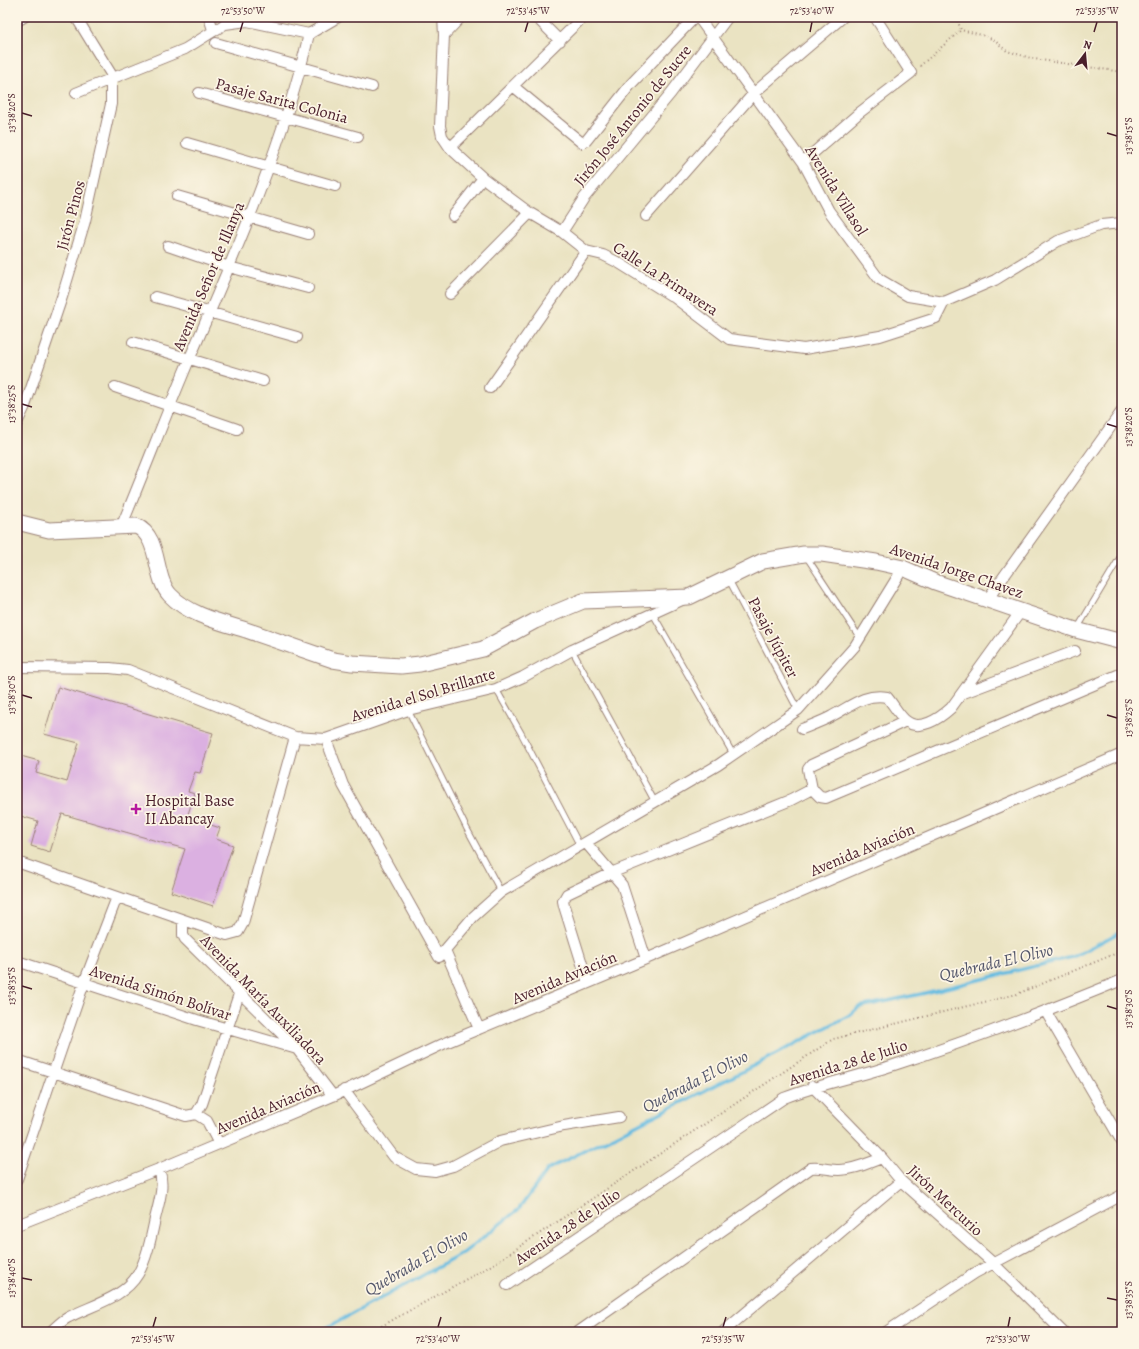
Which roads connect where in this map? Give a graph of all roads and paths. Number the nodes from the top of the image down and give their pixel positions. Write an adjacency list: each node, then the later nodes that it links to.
1 (24, 17): 15 (street)
2 (76, 17): 26 (street)
3 (209, 17): 16 (street)
4 (338, 17): 18 (street)
5 (443, 17): 19 (street, Calle La Primavera)
6 (461, 17): 19 (street)
7 (536, 17): 21 (street)
8 (583, 17): 21 (street)
9 (695, 17): 27 (street)
10 (698, 17): 20 (street, Avenida Villasol)
11 (728, 17): 20 (street, Jirón José Antonio de Sucre)
12 (843, 17): 31 (street)
13 (874, 17): 25 (street)
14 (956, 17): 17 (path)
15 (17, 21)
16 (213, 30): 18 (street); 26 (street)
17 (961, 30): 24 (path); 25 (path)
18 (309, 34): 23 (street, Avenida Señor de Illanya)
19 (444, 35): 35 (street, Calle La Primavera)
20 (713, 38): 31 (street, Avenida Villasol); 46 (street, Jirón José Antonio de Sucre)
21 (560, 41): 27 (street)
22 (216, 43): 23 (street)
23 (301, 67): 28 (street); 32 (street, Avenida Señor de Illanya)
24 (1122, 72)
25 (911, 73): 36 (street)
26 (112, 78): 29 (street); 64 (street, Jirón Pinos)
27 (513, 86): 35 (street)
28 (372, 87)
29 (76, 93)
30 (199, 93): 32 (street, Pasaje Sarita Colonia)
31 (754, 93): 36 (street, Avenida Villasol); 44 (street)
32 (286, 116): 33 (street, Pasaje Sarita Colonia); 37 (street, Avenida Señor de Illanya)
33 (358, 137)
34 (187, 143): 37 (street)
35 (450, 148): 38 (street, Calle La Primavera)
36 (803, 162): 54 (street, Avenida Villasol)
37 (268, 167): 39 (street); 42 (street, Avenida Señor de Illanya)
38 (482, 178): 41 (street, Calle La Primavera); 43 (street)
39 (335, 186)
40 (177, 196): 42 (street)
41 (530, 213): 46 (street, Calle La Primavera); 52 (street)
42 (250, 216): 47 (street); 50 (street, Avenida Señor de Illanya)
43 (453, 216)
44 (646, 216)
45 (1122, 223): 54 (street)
46 (562, 232): 49 (street, Calle La Primavera)
47 (308, 234)
48 (168, 246): 50 (street)
49 (586, 251): 54 (street, Calle La Primavera); 61 (street)
50 (228, 267): 51 (street); 55 (street, Avenida Señor de Illanya)
51 (308, 288)
52 (450, 294)
53 (155, 297): 55 (street)
54 (944, 302)
55 (210, 313): 56 (street); 58 (street, Avenida Señor de Illanya)
56 (297, 337)
57 (133, 342): 58 (street)
58 (189, 360): 59 (street); 62 (street, Avenida Señor de Illanya)
59 (263, 381)
60 (115, 387): 62 (street)
61 (490, 388)
62 (170, 407): 65 (street); 67 (street, Avenida Señor de Illanya)
63 (1122, 411): 73 (street)
64 (17, 423)
65 (237, 428)
66 (17, 522): 67 (street)
67 (122, 525): 72 (street)
68 (804, 554): 70 (street, Avenida Jorge Chavez); 71 (street, Avenida Jorge Chavez); 77 (lane)
69 (1122, 554): 76 (lane)
70 (903, 568): 73 (street, Avenida Jorge Chavez); 77 (street)
71 (728, 577): 72 (street, Avenida Jorge Chavez); 86 (lane, Pasaje Júpiter)
72 (689, 597): 75 (street, Avenida el Sol Brillante)
73 (987, 600): 74 (street, Avenida Jorge Chavez)
74 (1021, 611): 76 (street, Avenida Jorge Chavez); 84 (street)
75 (653, 614): 79 (street, Avenida el Sol Brillante); 91 (lane)
76 (1076, 630): 78 (street, Avenida Jorge Chavez)
77 (860, 638): 86 (street)
78 (1122, 642)
79 (572, 650): 83 (street, Avenida el Sol Brillante); 94 (lane)
80 (1075, 651): 84 (street)
81 (17, 667): 89 (street, Avenida el Sol Brillante)
82 (1122, 673): 93 (street)
83 (496, 689): 85 (street, Avenida el Sol Brillante); 95 (lane)
84 (961, 694): 87 (street)
85 (408, 710): 90 (street, Avenida el Sol Brillante); 98 (lane)
86 (798, 710): 91 (street)
87 (906, 720): 88 (street); 93 (street)
88 (802, 729)
89 (295, 737): 90 (street, Avenida el Sol Brillante); 100 (street, Avenida María Auxiliadora)
90 (326, 739): 101 (street)
91 (733, 754): 94 (street)
92 (1122, 754): 102 (street, Avenida Aviación)
93 (812, 789): 97 (street)
94 (655, 802): 95 (street)
95 (583, 845): 97 (street); 98 (street)
96 (17, 862): 99 (street, Avenida María Auxiliadora)
97 (611, 873): 102 (street); 106 (street)
98 (502, 892): 101 (street)
99 (117, 897): 100 (street, Avenida María Auxiliadora); 105 (street)
100 (183, 921): 107 (street, Avenida María Auxiliadora)
101 (445, 950): 110 (street)
102 (646, 959): 106 (street, Avenida Aviación)
103 (17, 961): 105 (street, Avenida Simón Bolívar)
104 (1122, 980): 108 (street, Avenida 28 de Julio)
105 (84, 983): 109 (street, Avenida Simón Bolívar); 113 (street)
106 (588, 983): 110 (street, Avenida Aviación)
107 (239, 994): 109 (street); 111 (street, Avenida María Auxiliadora)
108 (1046, 1012): 114 (street, Avenida 28 de Julio); 119 (street)
109 (228, 1029): 111 (street, Avenida Simón Bolívar); 117 (street)
110 (479, 1029): 115 (street, Avenida Aviación)
111 (297, 1049): 116 (street, Avenida María Auxiliadora)
112 (17, 1060): 113 (street)
113 (54, 1072): 117 (street); 123 (street)
114 (812, 1086): 121 (street, Jirón Mercurio); 128 (street, Avenida 28 de Julio)
115 (344, 1090): 116 (street, Avenida Aviación); 118 (street)
116 (333, 1096): 120 (street, Avenida Aviación)
117 (196, 1114): 120 (street)
118 (619, 1117)
119 (1122, 1142)
120 (219, 1144): 122 (street, Avenida Aviación)
121 (882, 1158): 124 (street, Jirón Mercurio); 130 (street)
122 (159, 1169): 126 (street, Avenida Aviación); 129 (street)
123 (17, 1179)
124 (901, 1182): 127 (street, Jirón Mercurio); 131 (street)
125 (1122, 1195): 127 (street)
126 (17, 1225)
127 (993, 1263): 132 (street); 133 (street, Jirón Mercurio)
128 (507, 1285)
129 (50, 1332)
130 (578, 1332)
131 (723, 1332)
132 (886, 1332)
133 (1063, 1332)

